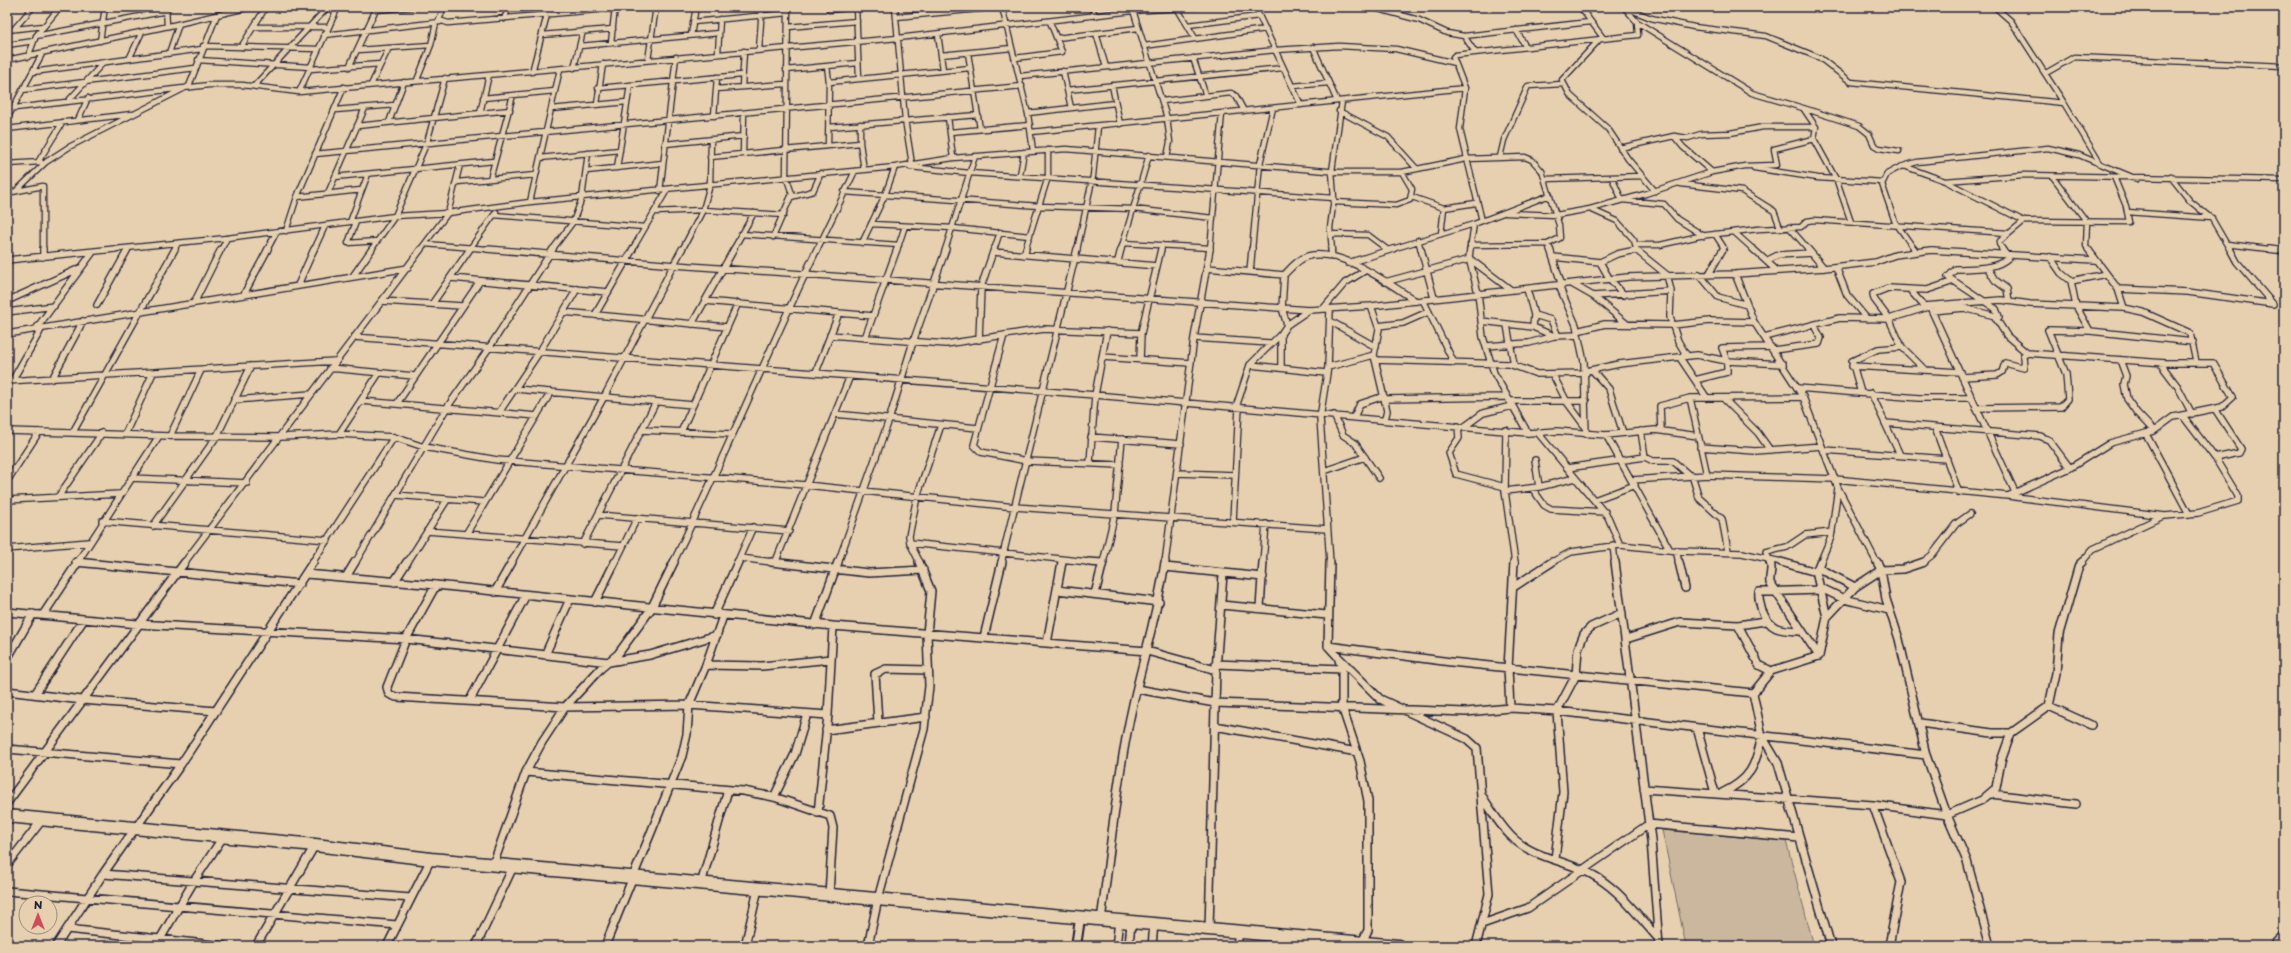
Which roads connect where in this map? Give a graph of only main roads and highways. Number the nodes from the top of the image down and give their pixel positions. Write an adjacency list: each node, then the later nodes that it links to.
1 (7, 816): 2 (highway)
2 (1361, 945): 3 (highway)
3 (1398, 946)

